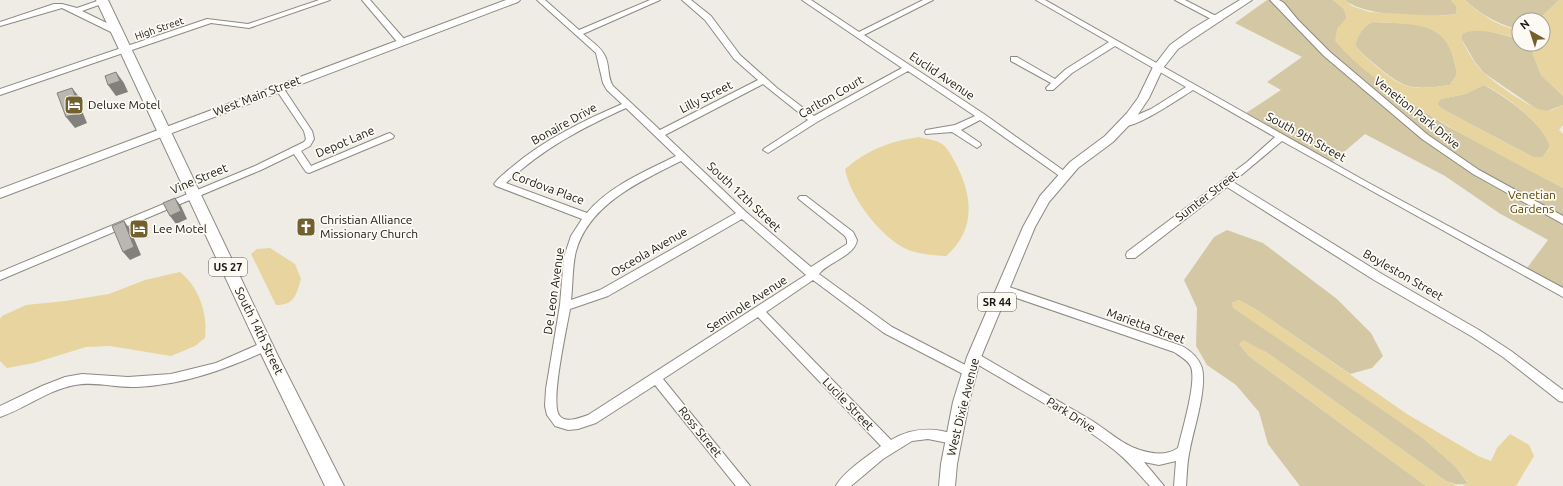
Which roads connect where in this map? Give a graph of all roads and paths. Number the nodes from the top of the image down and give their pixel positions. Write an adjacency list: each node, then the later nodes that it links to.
1 (326, 0): 22 (street, High Street)
2 (366, 0): 20 (street)
3 (515, 0): 20 (main road, West Main Street)
4 (541, 0): 18 (street, South 12th Street)
5 (656, 0): 18 (street)
6 (686, 0): 26 (street)
7 (806, 0): 19 (street, Euclid Avenue)
8 (929, 0): 19 (street)
9 (1041, 0): 21 (street, South 9th Street)
10 (1179, 0): 15 (street)
11 (1247, 0): 15 (main road, West Dixie Avenue / SR 44)
12 (1274, 0): 52 (street, Venetion Park Drive)
13 (102, 1): 14 (street); 17 (highway, US 27)
14 (73, 10): 16 (street); 17 (street)
15 (1216, 18): 24 (main road, West Dixie Avenue / SR 44)
16 (0, 24)
17 (116, 31): 22 (highway, US 27)
18 (578, 33): 30 (street, South 12th Street)
19 (858, 35): 25 (street, Euclid Avenue)
20 (402, 42): 28 (main road, West Main Street)
21 (1115, 42): 23 (street); 24 (street, South 9th Street)
22 (126, 50): 29 (street, High Street); 35 (highway, US 27)
23 (1014, 59)
24 (1158, 66): 27 (street, South 9th Street); 33 (main road, West Dixie Avenue / SR 44)
25 (908, 68): 31 (street, Euclid Avenue); 32 (street, Carlton Court)
26 (764, 81): 32 (street); 37 (street, Lilly Street)
27 (1192, 87): 33 (street); 39 (street, South 9th Street)
28 (279, 88): 35 (main road, West Main Street); 42 (street)
29 (0, 92)
30 (626, 105): 37 (street, South 12th Street); 46 (street, Bonaire Drive)
31 (981, 116): 34 (street); 44 (street, Euclid Avenue)
32 (814, 120): 41 (street, Carlton Court)
33 (1124, 124): 44 (main road, West Dixie Avenue / SR 44)
34 (954, 129): 36 (street); 40 (street)
35 (164, 131): 47 (main road, West Main Street); 48 (highway, South 14th Street / US 27)
36 (929, 132)
37 (659, 134): 43 (street, South 12th Street)
38 (390, 136): 42 (street, Depot Lane)
39 (1281, 137): 45 (street, Sumter Street); 57 (street, South 9th Street)
40 (977, 145)
41 (768, 150)
42 (296, 151): 48 (street, Vine Street)
43 (681, 157): 50 (street, South 12th Street); 51 (street, De Leon Avenue)
44 (1064, 175): 56 (main road, West Dixie Avenue / SR 44)
45 (1226, 182): 53 (street, Sumter Street); 64 (street, Boyleston Street)
46 (499, 184): 51 (street, Cordova Place)
47 (0, 194)
48 (194, 195): 55 (street, Vine Street); 60 (highway, South 14th Street / US 27)
49 (803, 198): 54 (street, Seminole Avenue)
50 (742, 214): 54 (street, South 12th Street); 58 (street, Osceola Avenue)
51 (588, 217): 58 (street, De Leon Avenue)
52 (1563, 220)
53 (1131, 255)
54 (813, 275): 59 (street, Seminole Avenue); 62 (street, South 12th Street)
55 (0, 276)
56 (1003, 289): 61 (main road, West Dixie Avenue / SR 44); 70 (street, Marietta Street)
57 (1563, 293)
58 (565, 306): 66 (street, De Leon Avenue)
59 (759, 312): 63 (street, Seminole Avenue); 69 (street, Lucile Street)
60 (266, 346): 65 (street); 71 (highway, South 14th Street / US 27)
61 (974, 358): 62 (main road, West Dixie Avenue / SR 44); 68 (street, Park Drive)
62 (969, 372): 67 (main road, West Dixie Avenue / SR 44)
63 (656, 378): 66 (street, Seminole Avenue); 72 (street, Ross Street)
64 (1563, 397)
65 (0, 412)
66 (593, 418)
67 (954, 439): 69 (street); 74 (main road, West Dixie Avenue / SR 44)
68 (1118, 446): 70 (street); 75 (street, Park Drive)
69 (891, 448): 73 (street)
70 (1183, 451): 76 (street, Marietta Street)
71 (335, 486)
72 (744, 486)
73 (842, 486)
74 (947, 486)
75 (1158, 486)
76 (1180, 486)

